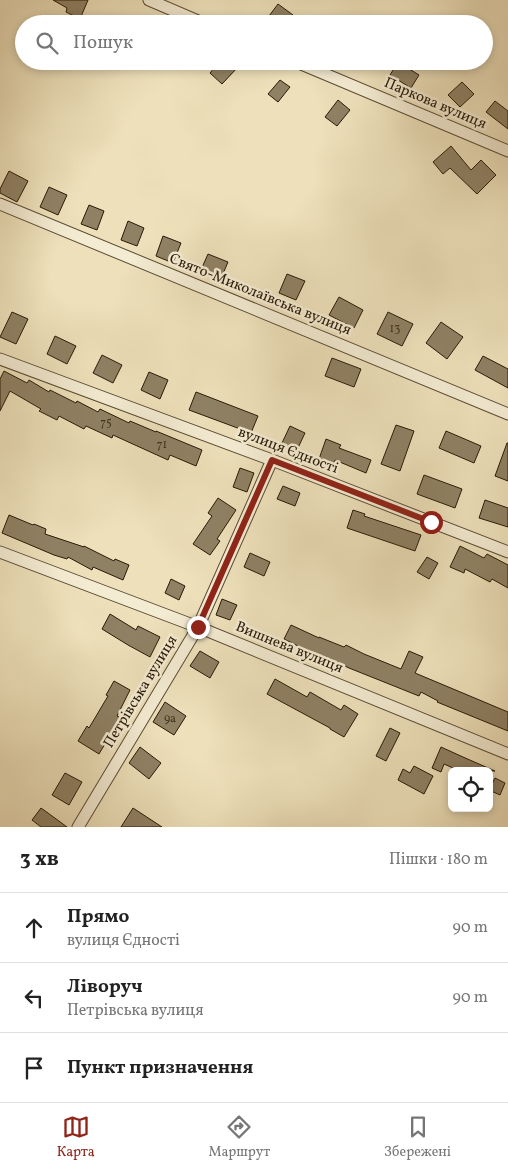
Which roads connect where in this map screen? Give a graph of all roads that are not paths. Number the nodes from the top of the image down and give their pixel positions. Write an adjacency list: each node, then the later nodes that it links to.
1 (149, 0): 2 (street)
2 (184, 15)
3 (315, 70): 4 (street, Паркова вулиця)
4 (508, 151)
5 (0, 204): 7 (street, Свято-Миколаївська вулиця)
6 (0, 359): 8 (street, вулиця Єдності)
7 (508, 414)
8 (272, 460): 10 (street, вулиця Єдності); 11 (street, Петрівська вулиця)
9 (0, 552): 11 (street, Вишнева вулиця)
10 (508, 552)
11 (198, 627): 12 (street, Вишнева вулиця); 13 (street, Петрівська вулиця)
12 (508, 754)
13 (81, 826)

